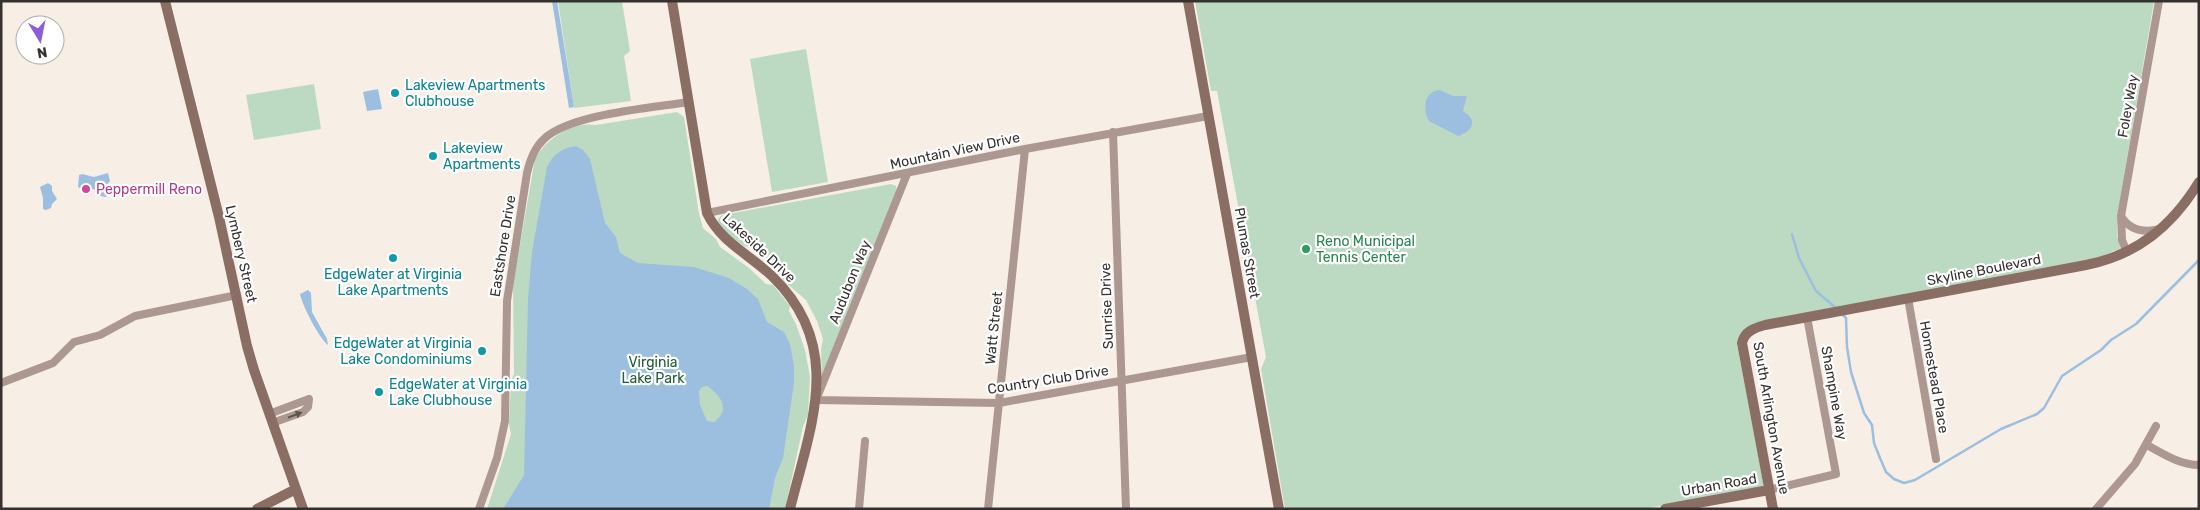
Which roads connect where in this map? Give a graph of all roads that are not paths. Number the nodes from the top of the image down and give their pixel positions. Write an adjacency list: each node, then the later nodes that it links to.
1 (165, 1): 15 (street, Lymbery Street)
2 (672, 1): 5 (street, Lakeside Drive)
3 (1188, 1): 6 (street, Plumas Street)
4 (2159, 1): 12 (street, Foley Way)
5 (688, 102): 11 (street, Lakeside Drive); 35 (street, Eastshore Drive)
6 (1208, 116): 7 (street, Mountain View Drive); 19 (street, Plumas Street)
7 (1114, 132): 8 (street, Mountain View Drive); 20 (street, Sunrise Drive)
8 (1025, 149): 9 (street, Mountain View Drive); 23 (street, Watt Street)
9 (907, 174): 11 (street, Mountain View Drive); 22 (street, Audubon Way)
10 (2199, 182): 13 (street, Skyline Boulevard)
11 (707, 213): 22 (street, Lakeside Drive)
12 (2121, 216): 13 (street); 14 (street, Foley Way)
13 (2163, 228): 14 (street, Skyline Boulevard)
14 (2127, 252): 16 (street, Skyline Boulevard)
15 (237, 295): 21 (street); 30 (street, Lymbery Street)
16 (1908, 298): 17 (street, Skyline Boulevard); 27 (street, Homestead Place)
17 (1807, 317): 18 (street, Skyline Boulevard); 29 (street, Shampine Way)
18 (1746, 334): 31 (street, South Arlington Avenue)
19 (1252, 357): 20 (street, Country Club Drive); 40 (street, Plumas Street)
20 (1122, 380): 23 (street, Country Club Drive); 39 (street, Sunrise Drive)
21 (1, 383)
22 (816, 400): 23 (street, Country Club Drive); 36 (street, Lakeside Drive)
23 (999, 403): 38 (street, Watt Street)
24 (2156, 426): 26 (street)
25 (866, 441): 37 (street)
26 (2147, 445): 28 (street); 32 (street)
27 (1936, 459)
28 (2199, 465)
29 (1836, 474): 31 (street, Urban Road)
30 (296, 489): 33 (street); 34 (street, Lymbery Street)
31 (1770, 490): 41 (street, Urban Road); 42 (street, South Arlington Avenue)
32 (2098, 508)
33 (257, 509)
34 (304, 509)
35 (479, 509)
36 (790, 509)
37 (859, 509)
38 (988, 509)
39 (1126, 509)
40 (1279, 509)
41 (1665, 509)
42 (1773, 509)

